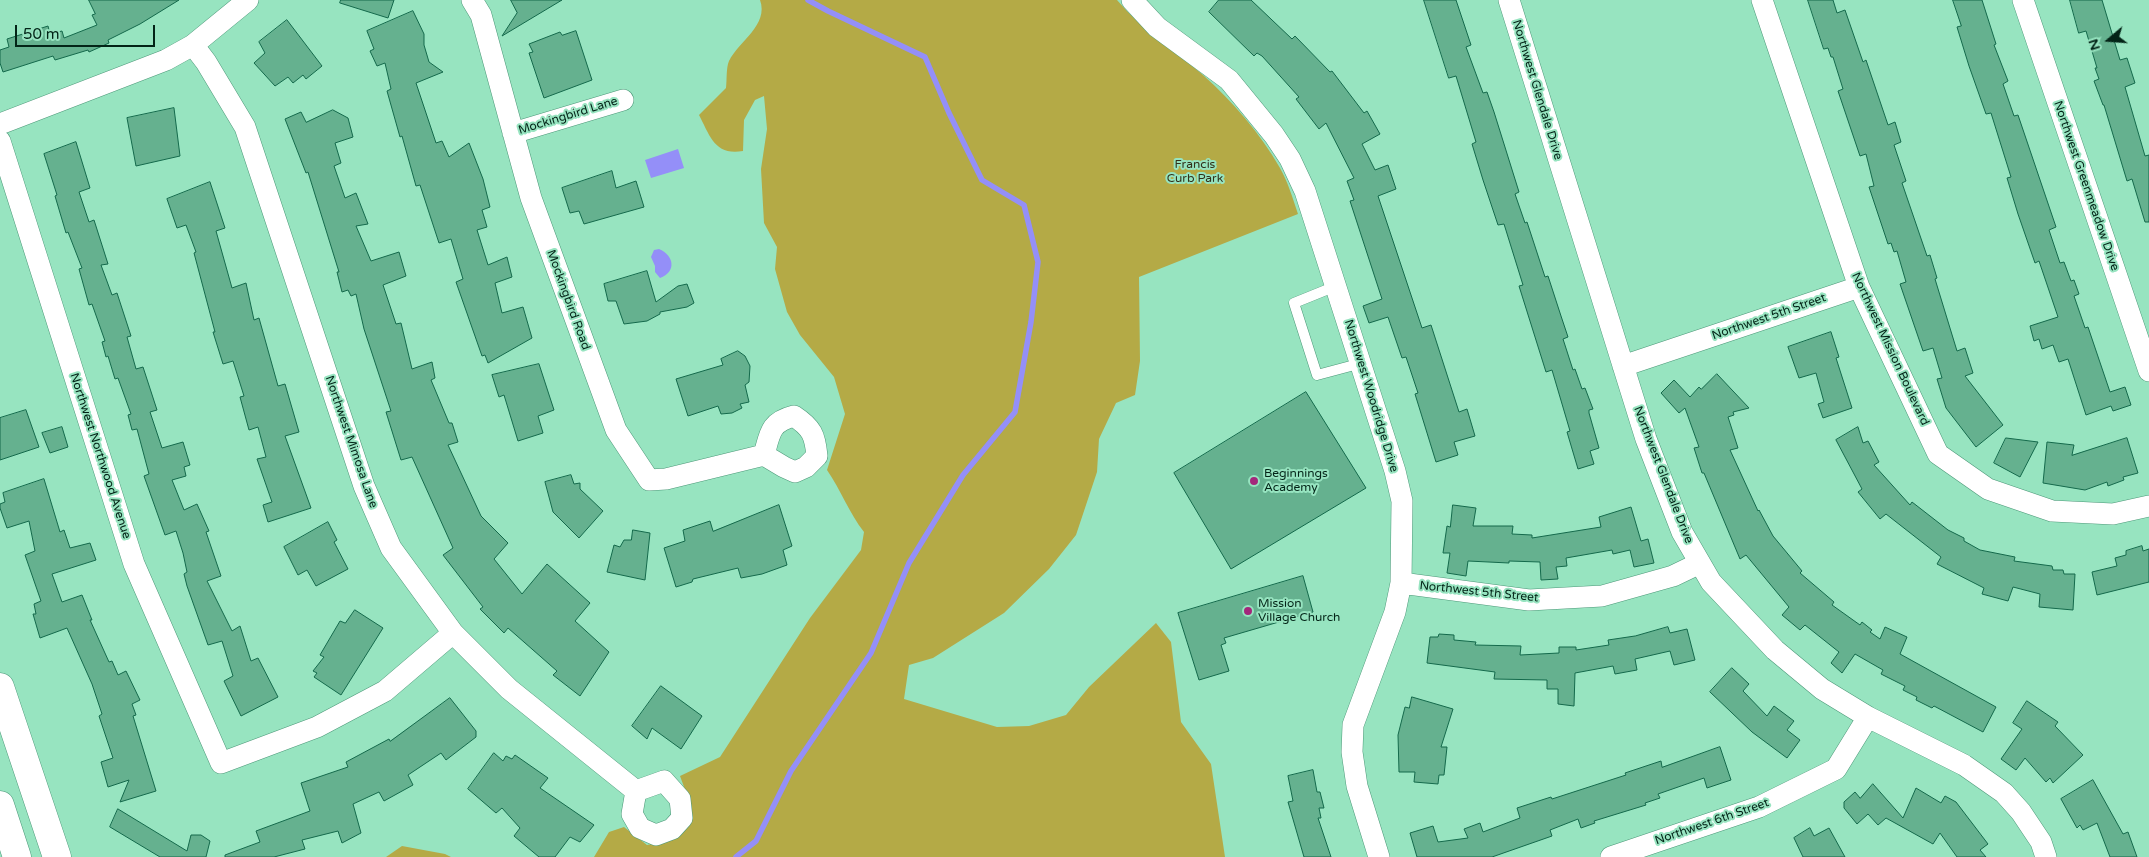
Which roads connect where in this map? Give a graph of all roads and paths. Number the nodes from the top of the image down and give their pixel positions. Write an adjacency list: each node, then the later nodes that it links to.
1 (248, 0): 7 (street)
2 (472, 0): 10 (street, Mockingbird Road)
3 (1132, 0): 12 (street, Northwest Woodridge Drive)
4 (1509, 0): 16 (street, Northwest Glendale Drive)
5 (1762, 0): 13 (street, Northwest Mission Boulevard)
6 (2023, 0): 14 (street, Northwest Greenmeadow Drive)
7 (193, 44): 9 (street); 22 (street, Northwest Mimosa Lane)
8 (623, 100): 10 (street, Mockingbird Lane)
9 (0, 124)
10 (513, 133): 18 (street, Mockingbird Road)
11 (0, 141): 22 (street, Northwest Northwood Avenue)
12 (1336, 286): 15 (street, Northwest Woodridge Drive); 15 (lane)
13 (1859, 287): 16 (street, Northwest 5th Street); 19 (street, Northwest Mission Boulevard)
14 (2142, 332): 17 (street, Northwest Greenmeadow Drive)
15 (1362, 363): 21 (street, Northwest Woodridge Drive)
16 (1622, 366): 20 (street, Northwest Glendale Drive)
17 (2149, 371)
18 (764, 455)
19 (2149, 506)
20 (1700, 563): 21 (street, Northwest 5th Street); 24 (street, Northwest Glendale Drive)
21 (1401, 583): 29 (street, Northwest Woodridge Drive)
22 (453, 633): 25 (street, Northwest Mimosa Lane)
23 (0, 687): 28 (highway)
24 (1868, 717): 30 (street, Northwest 6th Street); 31 (street, Northwest Glendale Drive)
25 (636, 791)
26 (0, 805): 27 (highway)
27 (17, 857)
28 (57, 857)
29 (1379, 857)
30 (1611, 857)
31 (2046, 857)

